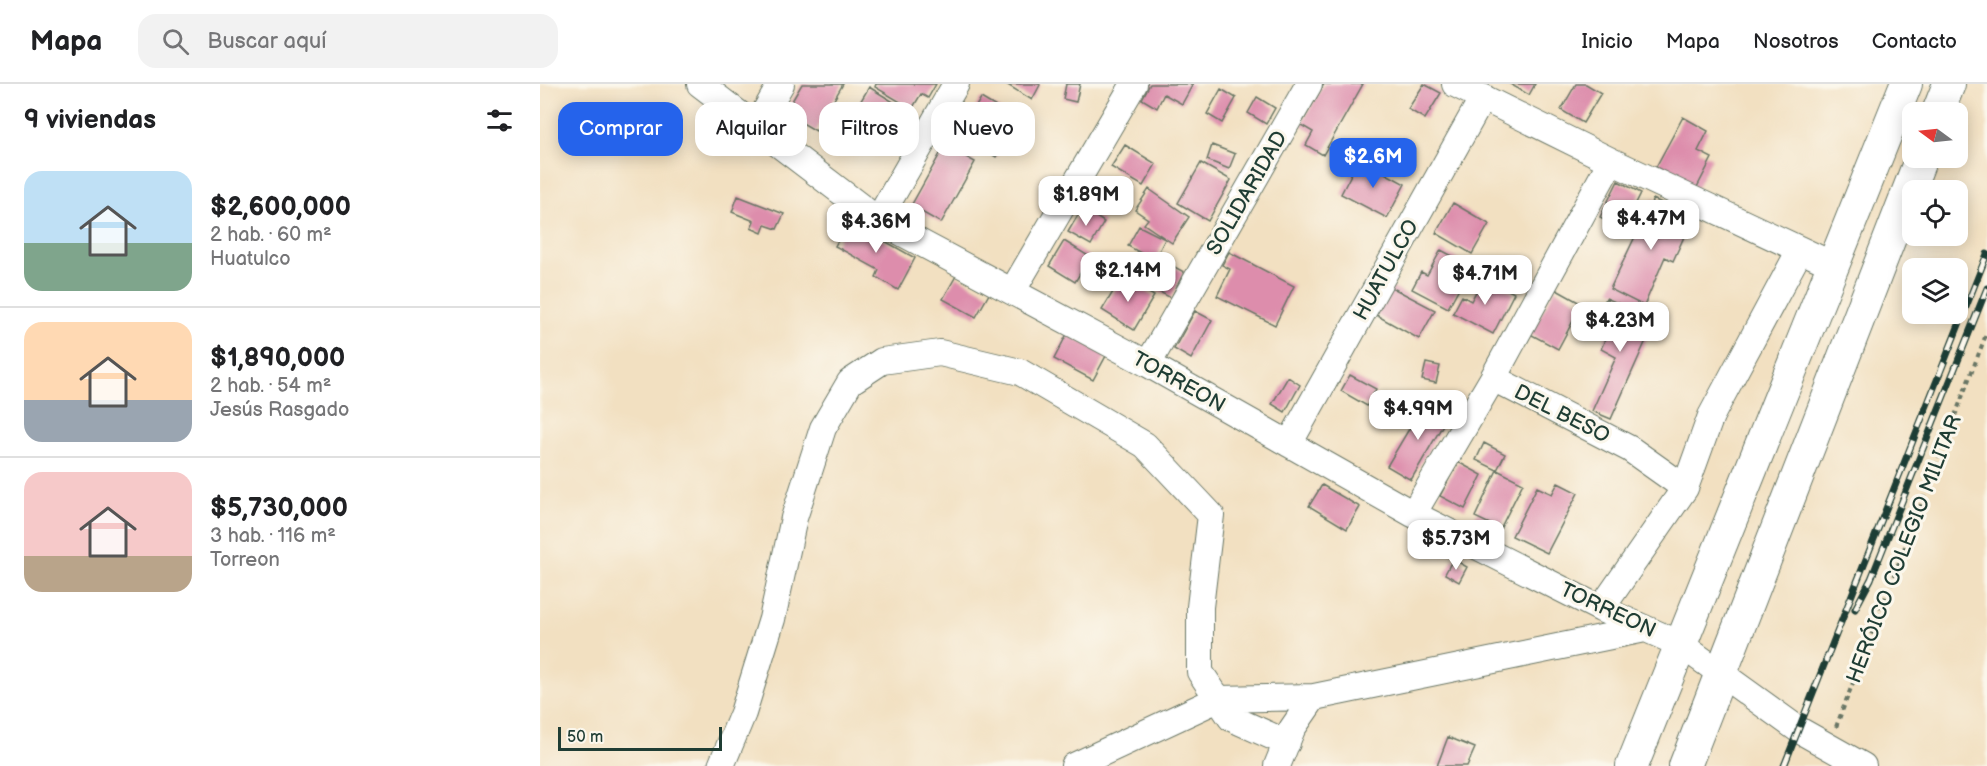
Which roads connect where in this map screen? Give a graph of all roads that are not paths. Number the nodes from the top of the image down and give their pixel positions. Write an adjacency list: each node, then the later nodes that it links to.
1 (700, 84): 10 (street, TORREON)
2 (781, 84): 11 (street)
3 (956, 84): 18 (street)
4 (1134, 84): 21 (street)
5 (1309, 84): 22 (street, SOLIDARIDAD)
6 (1455, 84): 9 (street)
7 (1906, 84): 15 (main road)
8 (1949, 84): 12 (main road)
9 (1483, 97): 14 (street); 24 (street, HUATULCO)
10 (723, 102)
11 (771, 102)
12 (1942, 102)
13 (794, 156): 18 (street, TORREON)
14 (1611, 161): 19 (street); 23 (street)
15 (1871, 172): 16 (main road); 20 (main road)
16 (1902, 186)
17 (1902, 207): 30 (main road)
18 (878, 220): 21 (street, TORREON)
19 (1800, 250): 20 (street); 25 (street)
20 (1833, 265): 29 (main road)
21 (1012, 290): 22 (street, TORREON)
22 (1148, 364): 24 (street, TORREON)
23 (1493, 378): 25 (street, DEL BESO); 26 (street)
24 (1289, 444): 26 (street, TORREON)
25 (1685, 488): 27 (street)
26 (1413, 514): 27 (street, TORREON)
27 (1601, 609): 28 (street, TORREON)
28 (1645, 629): 29 (street, TORREON); 31 (street)
29 (1680, 644): 30 (street, TORREON); 37 (main road)
30 (1722, 675): 34 (street, TORREON); 38 (main road)
31 (1314, 697): 32 (street); 33 (street)
32 (1218, 699): 33 (street); 35 (street); 36 (street)
33 (1282, 755)
34 (1824, 757): 39 (street, TORREON)
35 (721, 766)
36 (1074, 766)
37 (1632, 766)
38 (1685, 766)
39 (1863, 766)

